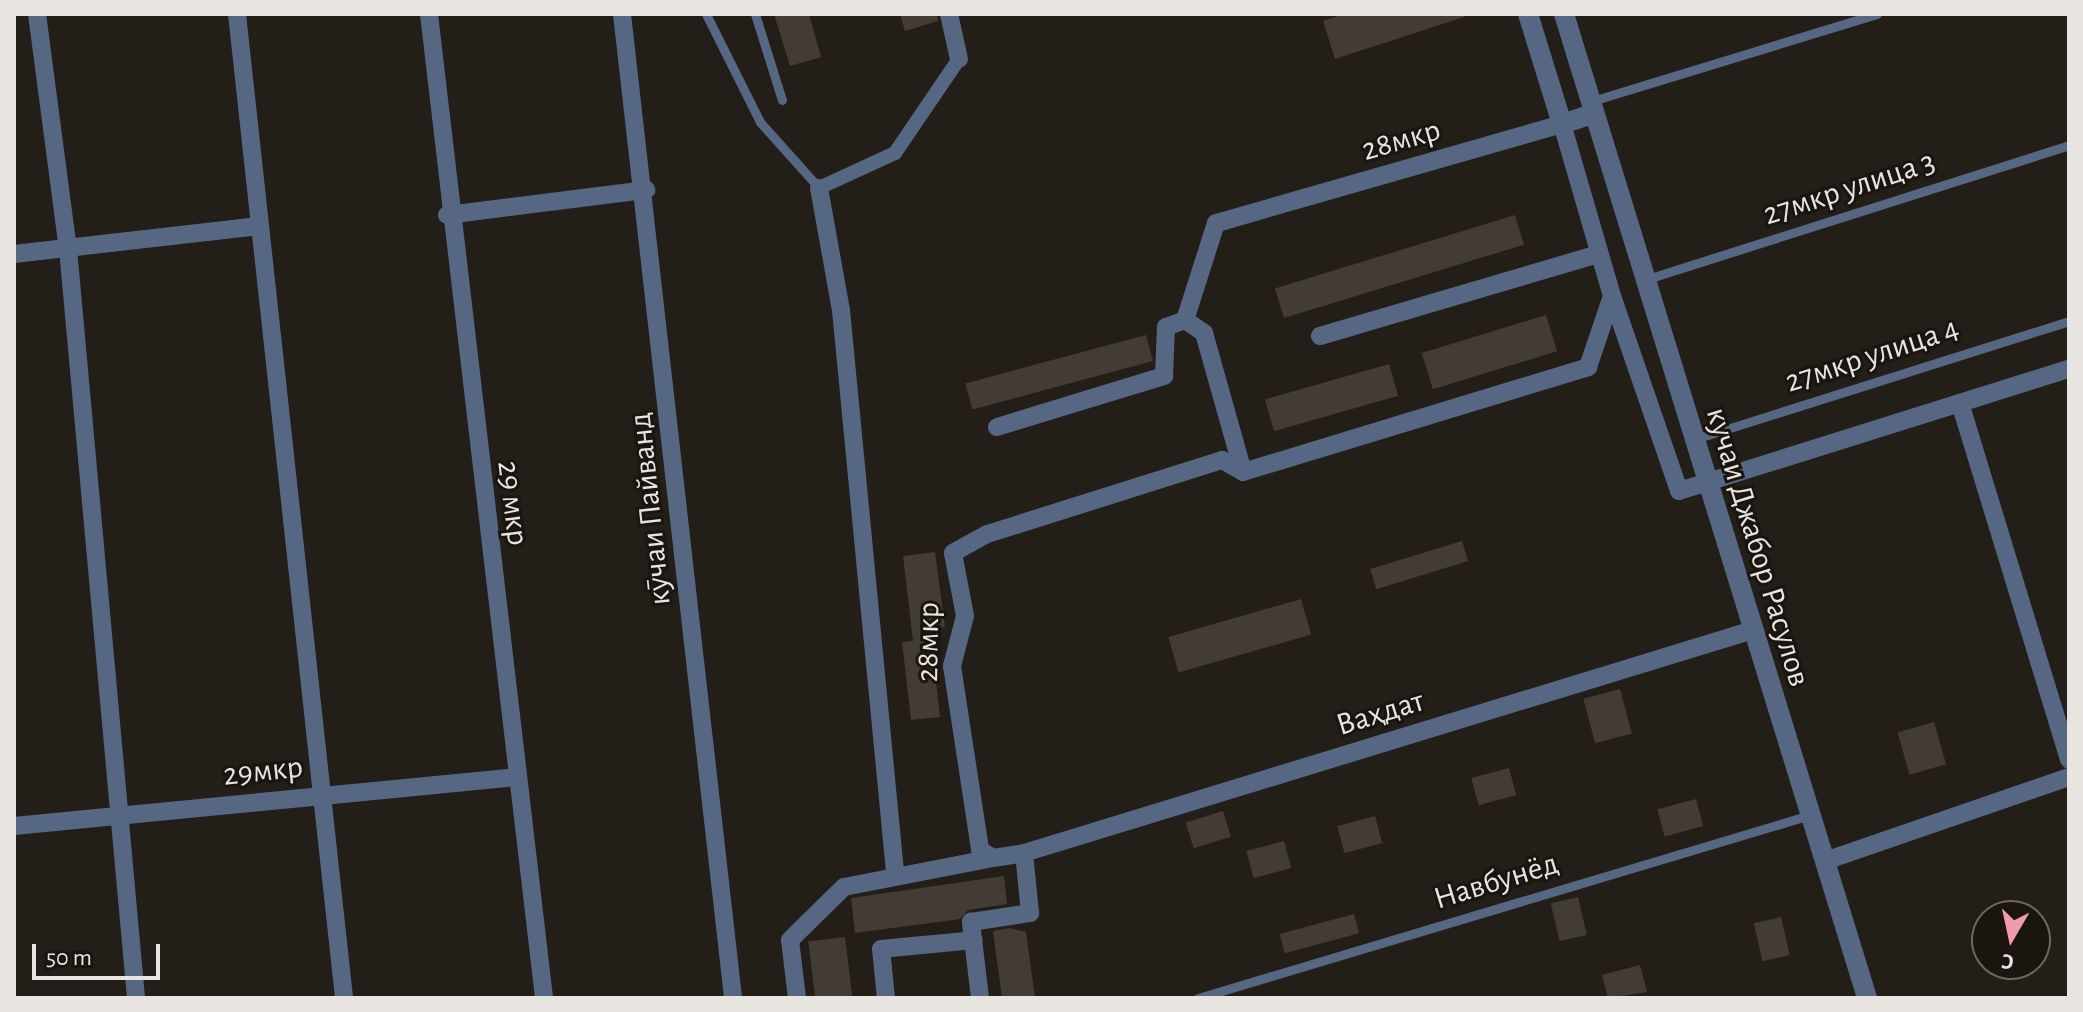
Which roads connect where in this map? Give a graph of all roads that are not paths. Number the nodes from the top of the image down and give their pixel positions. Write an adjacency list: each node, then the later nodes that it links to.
1 (37, 14): 20 (street)
2 (237, 14): 19 (street)
3 (429, 14): 18 (street, 29 мкр)
4 (622, 14): 17 (street, кӯчаи Пайванд)
5 (706, 14): 16 (lane)
6 (755, 14): 12 (lane)
7 (949, 14): 11 (street)
8 (1528, 14): 14 (street)
9 (1564, 14): 13 (street, кучаи Джабор Расулов)
10 (1877, 14): 13 (lane)
11 (959, 59): 16 (street)
12 (782, 100)
13 (1590, 108): 14 (street); 23 (street, кучаи Джабор Расулов)
14 (1562, 124): 22 (street); 25 (street, 28мкр)
15 (2069, 145): 23 (lane, 27мкр улица 3)
16 (819, 188): 45 (street)
17 (646, 190): 18 (street); 50 (street, кӯчаи Пайванд)
18 (447, 215): 36 (street, 29 мкр)
19 (258, 226): 20 (street); 38 (street)
20 (68, 249): 21 (street); 39 (street)
21 (14, 254)
22 (1598, 254): 24 (street); 27 (street)
23 (1644, 280): 31 (street, кучаи Джабор Расулов)
24 (1612, 296): 32 (street, 28мкр); 33 (street)
25 (1185, 320): 30 (street, 28мкр); 32 (street)
26 (2069, 321): 31 (lane, 27мкр улица 4)
27 (1320, 336)
28 (2069, 369): 29 (street)
29 (1960, 403): 33 (street); 35 (street)
30 (997, 427)
31 (1692, 440): 33 (street, кучаи Джабор Расулов)
32 (1243, 472): 43 (street, 28мкр)
33 (1707, 486): 34 (street, кучаи Джабор Расулов)
34 (1753, 630): 40 (street, кучаи Джабор Расулов); 42 (street, Ваҳдат)
35 (2069, 760)
36 (517, 777): 38 (street, 29мкр); 49 (street, 29 мкр)
37 (2069, 777): 44 (street)
38 (323, 795): 39 (street, 29мкр); 48 (street)
39 (118, 815): 41 (street, 29мкр); 47 (street)
40 (1810, 815): 44 (street, кучаи Джабор Расулов); 54 (lane, Навбунёд)
41 (14, 826)
42 (1024, 853): 43 (street); 46 (street)
43 (993, 858): 45 (street)
44 (1825, 861): 55 (street, кучаи Джабор Расулов)
45 (895, 872): 51 (street)
46 (974, 940): 52 (street); 53 (street)
47 (136, 998)
48 (344, 998)
49 (544, 998)
50 (733, 998)
51 (797, 998)
52 (886, 998)
53 (980, 998)
54 (1198, 998)
55 (1867, 998)

